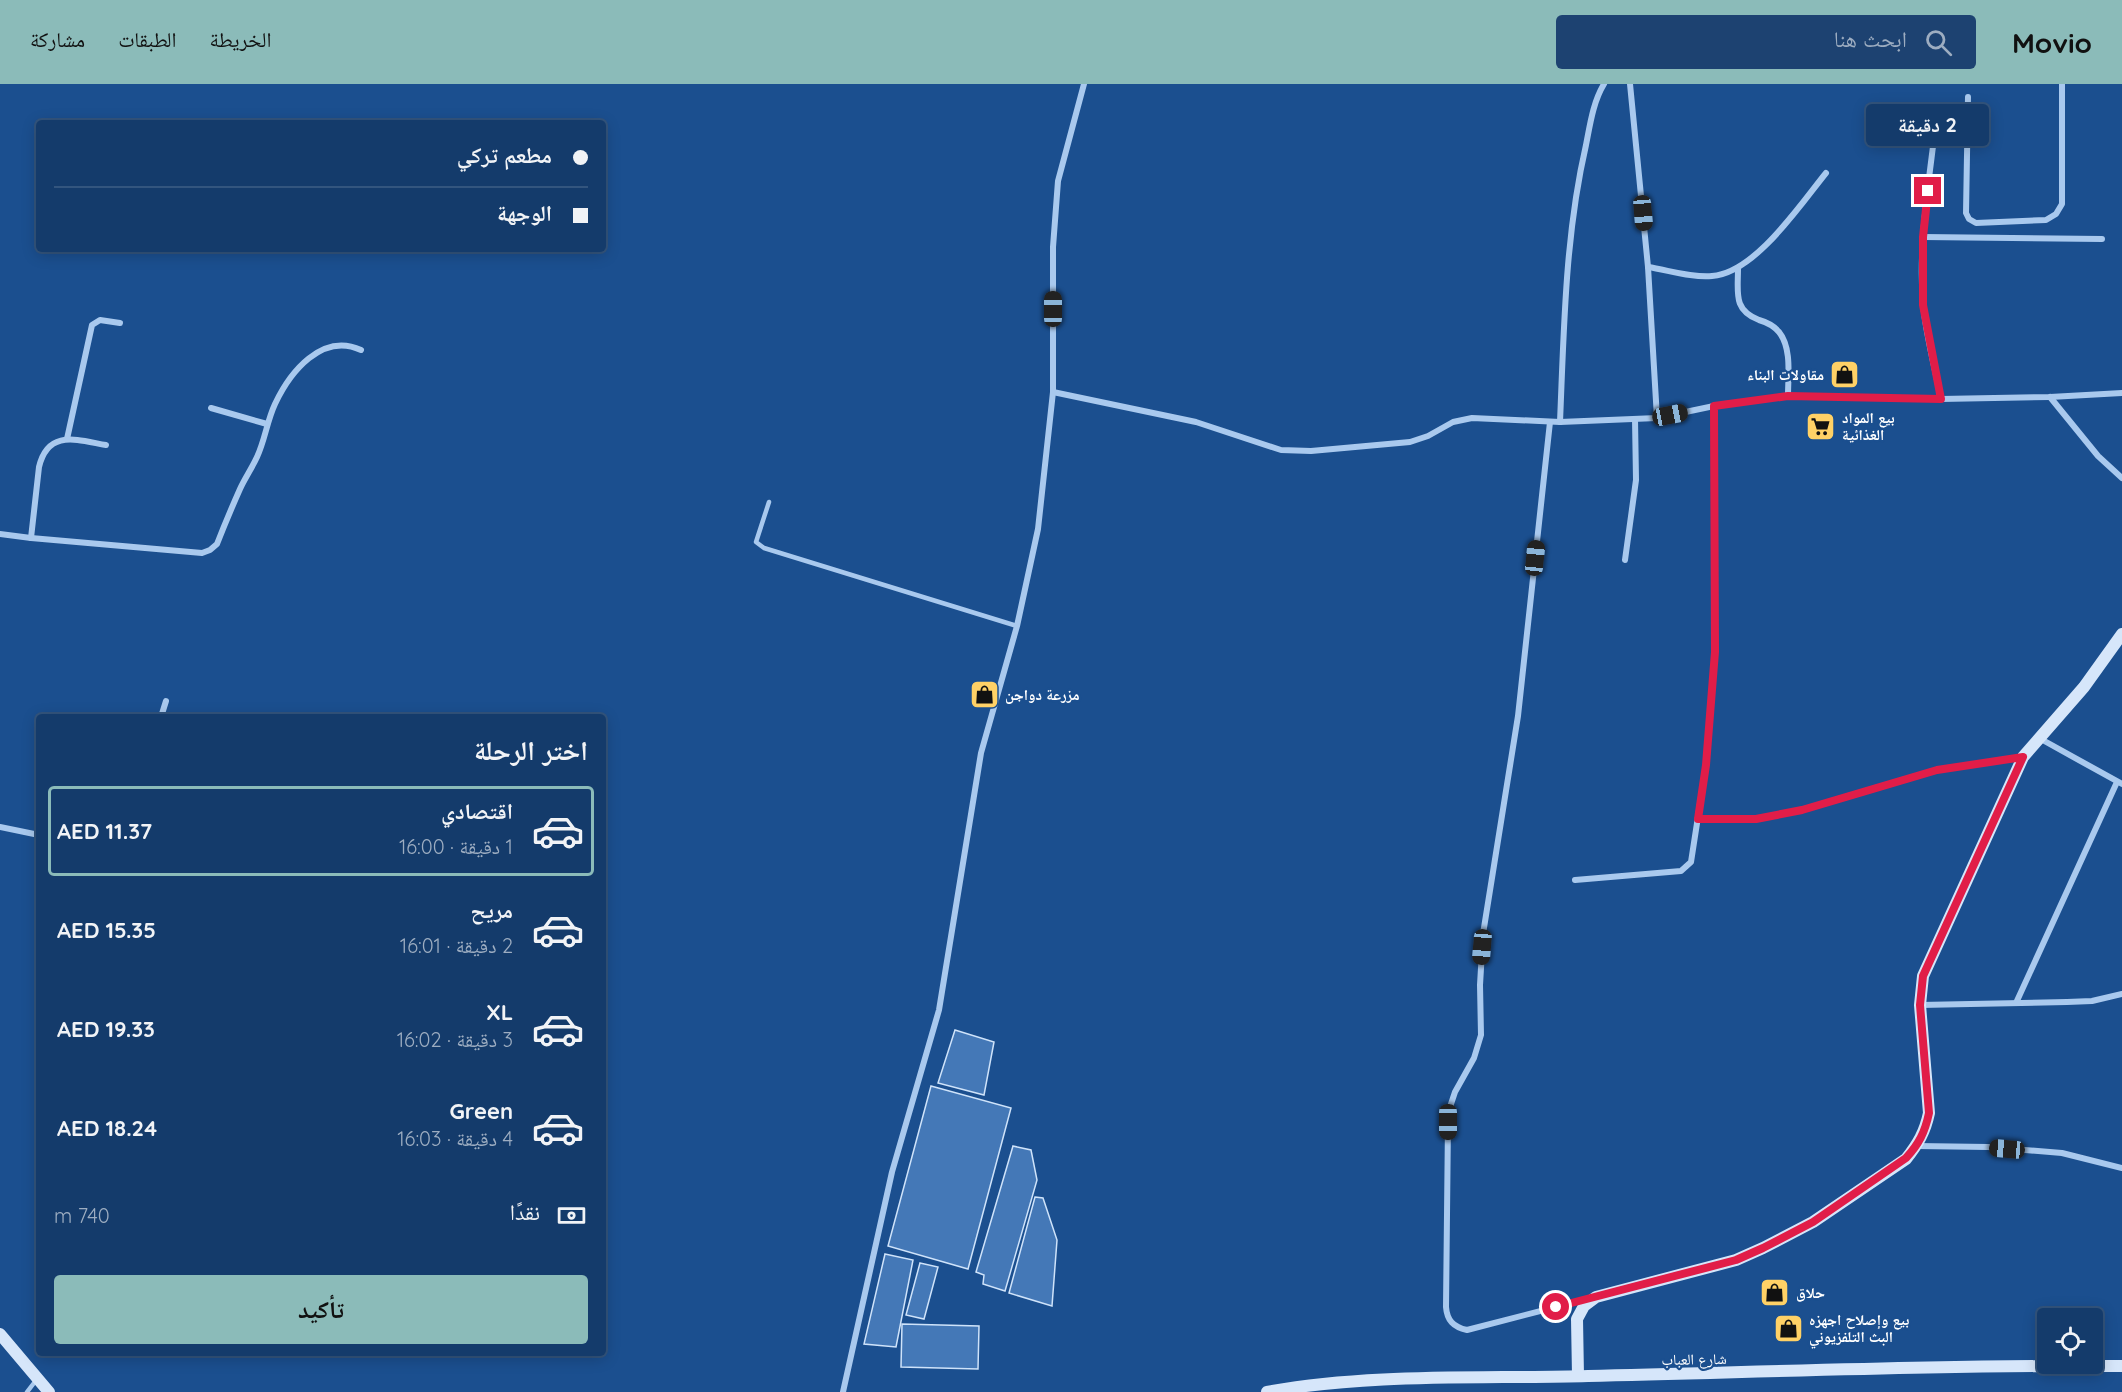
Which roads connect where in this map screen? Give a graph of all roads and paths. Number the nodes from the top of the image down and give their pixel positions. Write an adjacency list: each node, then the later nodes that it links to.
1 (1084, 84): 14 (street)
2 (1604, 84): 24 (street)
3 (1630, 84): 10 (street)
4 (2062, 84): 5 (street)
5 (1968, 97)
6 (1936, 122): 8 (street)
7 (1826, 174): 11 (street)
8 (1923, 237): 9 (street); 18 (street)
9 (2102, 239)
10 (1648, 267): 11 (street); 21 (street)
11 (1738, 269): 16 (street)
12 (120, 323): 26 (street)
13 (361, 350): 25 (street)
14 (1053, 392): 23 (street); 33 (street)
15 (2122, 393): 17 (street)
16 (1788, 396): 18 (street); 19 (street)
17 (2050, 397): 18 (street); 28 (street)
18 (1941, 399)
19 (1714, 406): 21 (street); 40 (street)
20 (211, 408): 25 (street)
21 (1657, 418): 22 (street)
22 (1635, 419): 24 (street); 32 (street)
23 (1550, 422): 24 (street); 49 (street)
24 (1560, 422)
25 (267, 424): 31 (street)
26 (67, 439): 27 (street); 31 (street)
27 (106, 445)
28 (2122, 478)
29 (769, 502): 33 (lane)
30 (0, 534): 31 (street)
31 (31, 538)
32 (1625, 561)
33 (1017, 626): 56 (street)
34 (2122, 634): 37 (street)
35 (166, 700): 36 (street)
36 (162, 714)
37 (2039, 738): 38 (street); 39 (street)
38 (2023, 757): 40 (street); 46 (street)
39 (2120, 783): 45 (street)
40 (1698, 819): 43 (street)
41 (0, 827): 42 (street)
42 (36, 834)
43 (1575, 880)
44 (2122, 994): 45 (street)
45 (2016, 1003): 46 (street)
46 (1920, 1005): 47 (street)
47 (1917, 1146): 48 (street); 49 (street)
48 (2122, 1168)
49 (1596, 1297): 52 (street)
50 (0, 1334): 53 (street)
51 (2122, 1366): 52 (street, شارع العباب)
52 (1578, 1376): 57 (street, شارع العباب)
53 (37, 1379): 54 (lane); 55 (street)
54 (27, 1392)
55 (49, 1392)
56 (843, 1392)
57 (1267, 1392)

